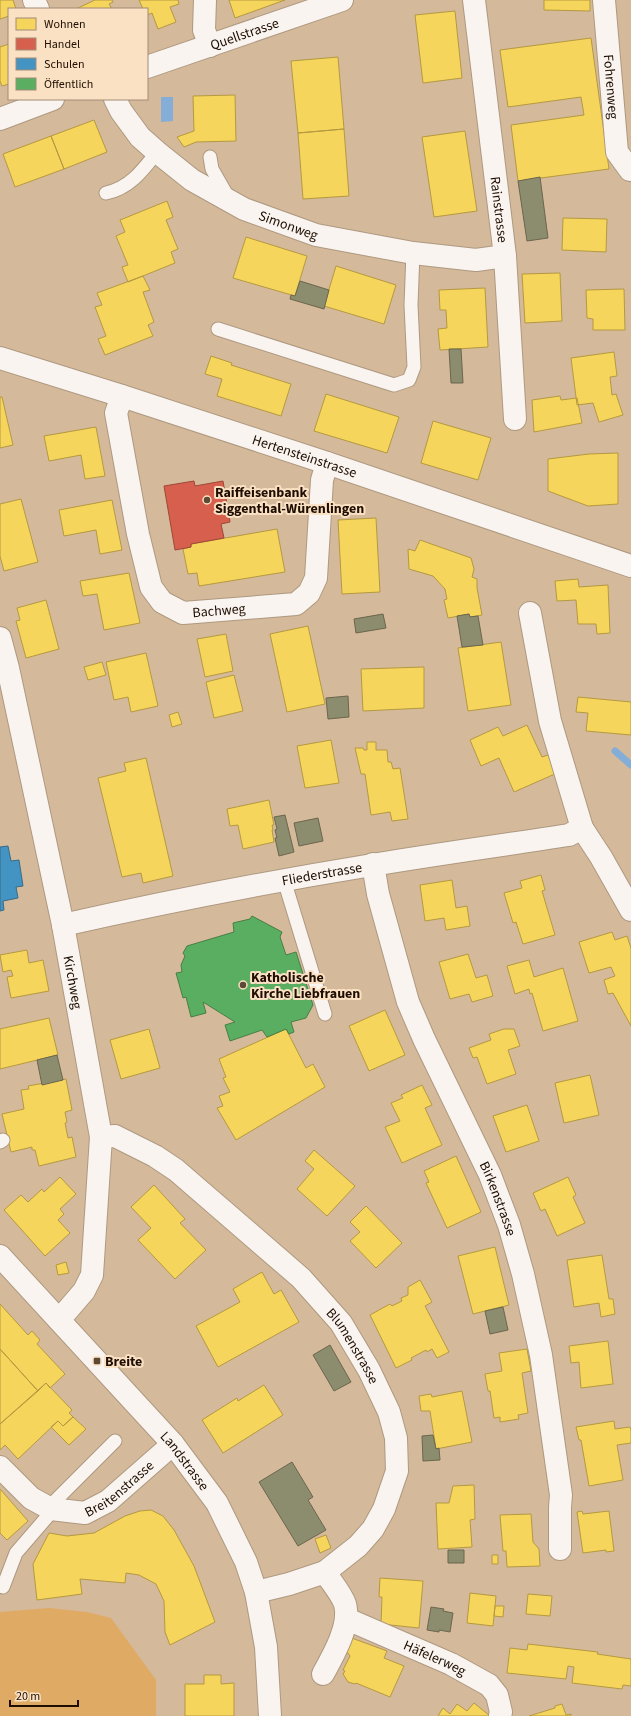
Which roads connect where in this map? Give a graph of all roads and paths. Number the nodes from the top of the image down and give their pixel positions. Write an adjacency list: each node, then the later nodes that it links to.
1 (205, 0): 5 (street)
2 (342, 0): 5 (street, Quellstrasse)
3 (474, 0): 16 (street, Rainstrasse)
4 (604, 0): 12 (street, Fohrenweg)
5 (210, 46): 6 (street, Quellstrasse)
6 (148, 67)
7 (49, 100): 9 (street)
8 (116, 100): 10 (street, Simonweg)
9 (0, 119)
10 (157, 152): 13 (lane); 14 (street, Simonweg)
11 (210, 157): 14 (lane)
12 (631, 170)
13 (106, 193)
14 (233, 203): 15 (street, Simonweg)
15 (413, 253): 16 (street, Simonweg); 17 (lane)
16 (505, 256): 20 (street, Rainstrasse)
17 (218, 329)
18 (0, 358): 19 (street, Hertensteinstrasse)
19 (122, 396): 21 (street, Hertensteinstrasse); 21 (street, Bachweg)
20 (514, 419)
21 (327, 463): 22 (street, Hertensteinstrasse)
22 (630, 563)
23 (530, 613): 25 (street)
24 (0, 638): 29 (street, Kirchweg)
25 (582, 828): 26 (street, Fliederstrasse); 28 (street)
26 (372, 864): 27 (street, Fliederstrasse); 38 (street, Birkenstrasse)
27 (284, 880): 29 (street, Fliederstrasse); 30 (lane)
28 (631, 910)
29 (63, 925): 31 (street, Kirchweg)
30 (325, 1014)
31 (101, 1137): 33 (street, Kirchweg); 39 (street, Blumenstrasse)
32 (0, 1256): 33 (street, Landstrasse)
33 (59, 1320): 35 (street, Landstrasse)
34 (115, 1441): 37 (lane)
35 (173, 1444): 37 (street, Breitenstrasse); 41 (street, Landstrasse)
36 (0, 1468): 37 (street, Breitenstrasse)
37 (51, 1509): 40 (lane)
38 (560, 1549)
39 (325, 1572): 41 (street, Blumenstrasse); 42 (street)
40 (3, 1587)
41 (256, 1592): 44 (street, Landstrasse)
42 (347, 1619): 43 (street); 45 (street, Häfelerweg)
43 (323, 1674)
44 (270, 1716)
45 (500, 1716)

